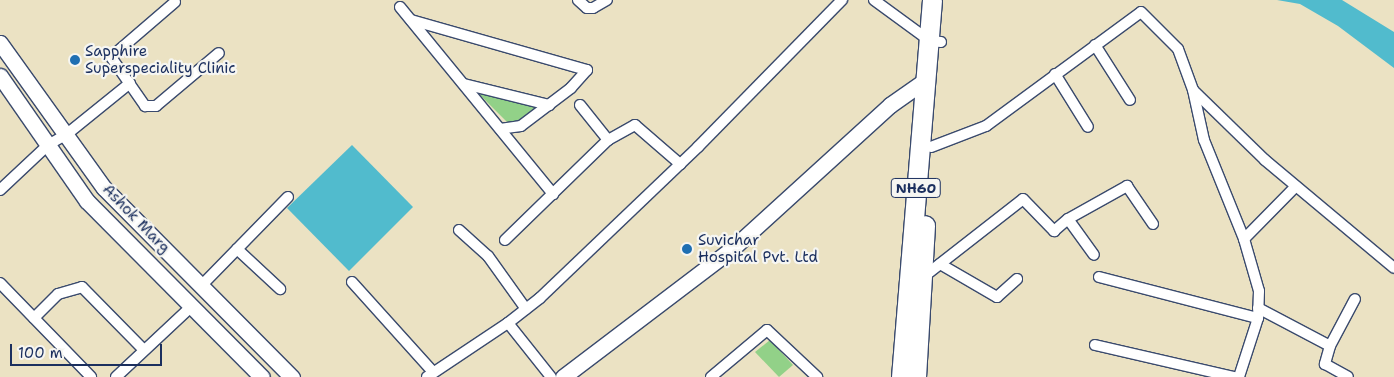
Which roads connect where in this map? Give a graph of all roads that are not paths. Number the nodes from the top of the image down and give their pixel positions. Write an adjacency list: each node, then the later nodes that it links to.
1 (578, 0): 2 (street)
2 (608, 0)
3 (842, 0): 29 (street)
4 (874, 0): 10 (street)
5 (932, 0): 10 (highway, NH60)
6 (944, 0): 10 (highway, NH60)
7 (175, 2): 17 (street)
8 (400, 7): 9 (street)
9 (411, 20): 18 (street); 21 (street)
10 (935, 41): 16 (highway, NH60); 28 (highway, NH60)
11 (0, 43): 25 (street, Ashok Marg)
12 (1095, 45): 14 (street); 19 (street); 20 (street)
13 (219, 53): 17 (street)
14 (1055, 74): 23 (street); 28 (street)
15 (0, 76): 27 (street, Ashok Marg)
16 (927, 79): 61 (highway, NH60); 67 (street)
17 (130, 83): 25 (street)
18 (464, 84): 21 (street); 24 (street)
19 (1193, 90): 30 (street); 37 (street)
20 (1130, 100)
21 (549, 105): 24 (street)
22 (580, 105): 26 (street)
23 (1088, 128)
24 (500, 130): 32 (street)
25 (67, 134): 27 (street); 48 (street, Ashok Marg)
26 (608, 140): 29 (street); 32 (street)
27 (48, 145): 31 (street); 51 (street, Ashok Marg)
28 (931, 147): 44 (highway, NH60)
29 (680, 164): 52 (street)
30 (1296, 186): 37 (street); 42 (street)
31 (0, 190)
32 (553, 194): 38 (street)
33 (288, 197): 39 (street)
34 (1068, 219): 35 (street); 40 (street); 41 (street)
35 (1153, 224)
36 (459, 230): 52 (street)
37 (1244, 239): 53 (street)
38 (505, 240)
39 (237, 249): 48 (street); 49 (street)
40 (1094, 255)
41 (940, 264): 44 (street); 45 (street)
42 (1394, 268)
43 (1099, 277): 53 (street)
44 (921, 278): 61 (highway, NH60)
45 (1017, 279)
46 (352, 282): 59 (street)
47 (0, 284): 54 (street)
48 (202, 285): 65 (street, Ashok Marg)
49 (280, 289)
50 (1355, 299): 57 (street)
51 (193, 305): 58 (street); 64 (street, Ashok Marg)
52 (526, 309): 55 (street)
53 (1258, 313): 57 (street); 70 (street)
54 (34, 318): 58 (street); 62 (street)
55 (508, 323): 59 (street); 66 (street)
56 (1095, 346): 69 (street)
57 (1330, 346): 71 (street)
58 (144, 350): 63 (street)
59 (430, 375)
60 (812, 376): 68 (street)
61 (903, 376)
62 (91, 377)
63 (116, 377)
64 (262, 377)
65 (292, 377)
66 (551, 377)
67 (563, 377)
68 (710, 377)
69 (1234, 377)
70 (1239, 377)
71 (1348, 377)

